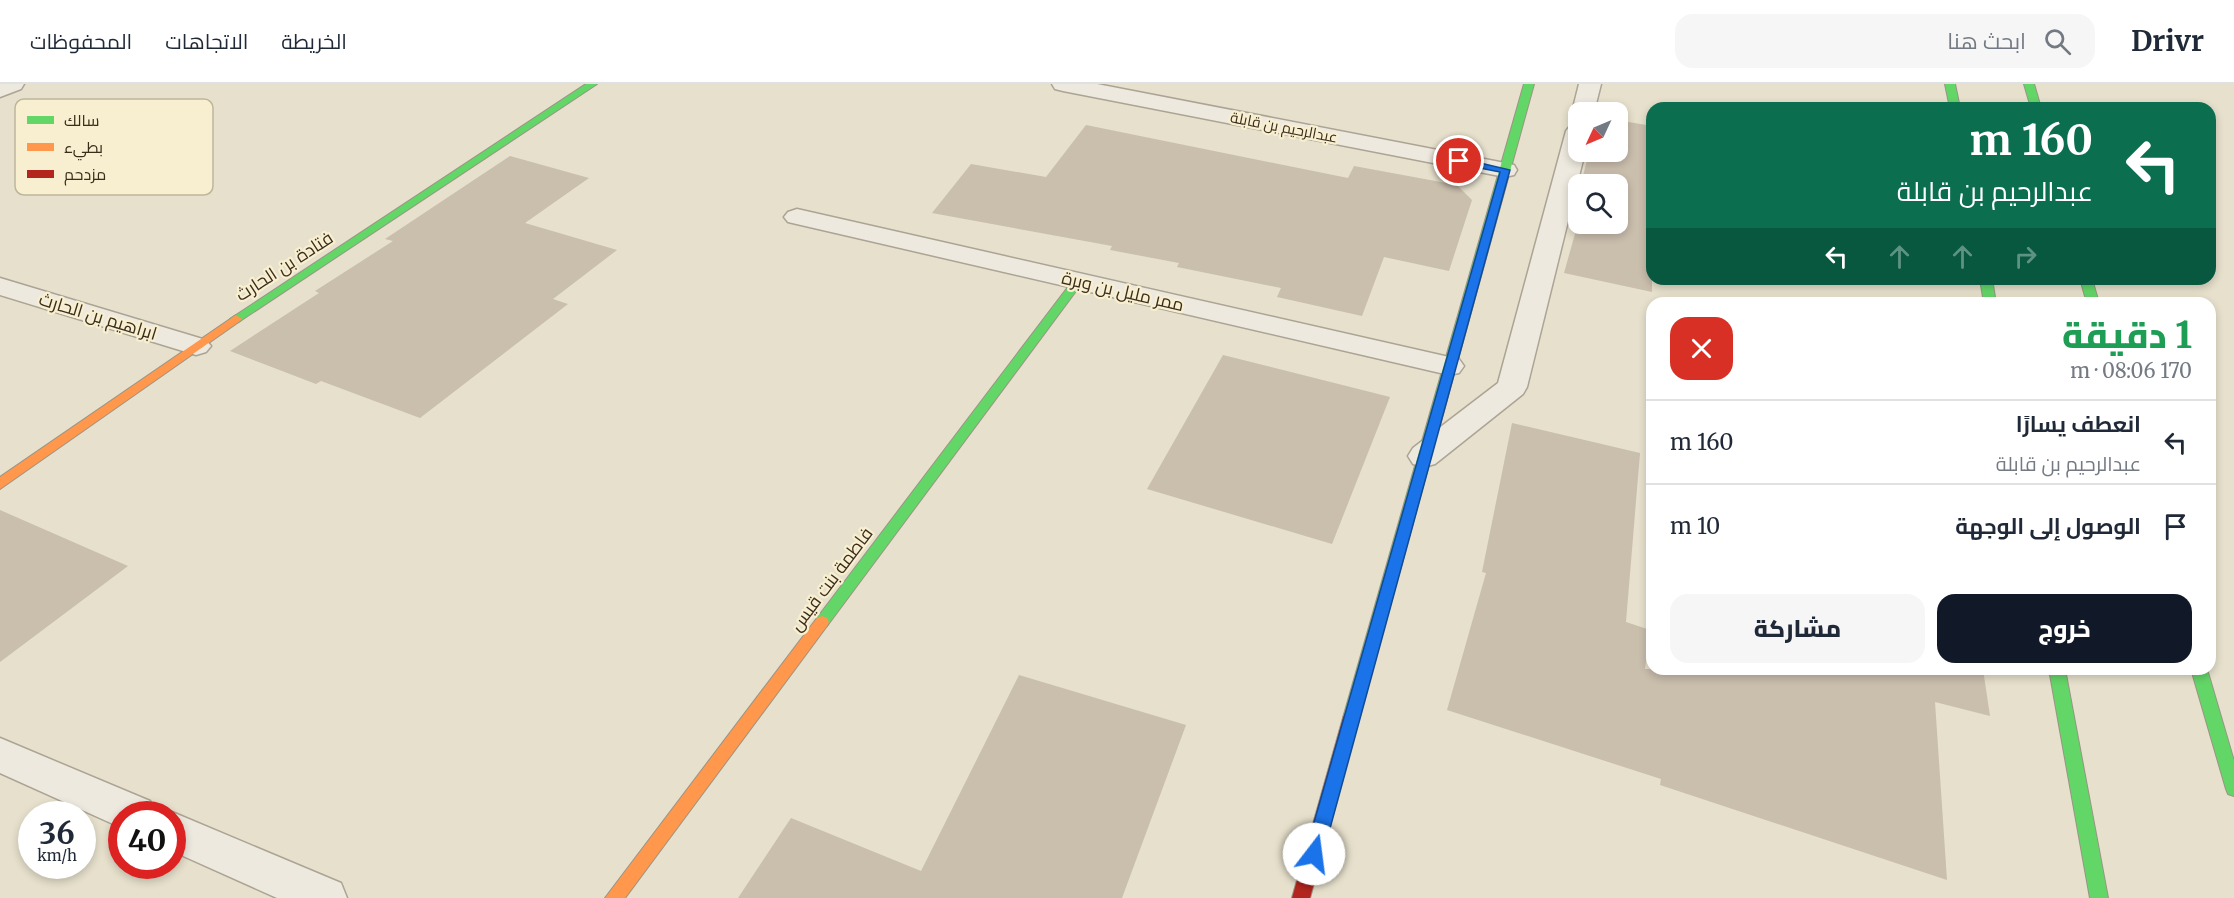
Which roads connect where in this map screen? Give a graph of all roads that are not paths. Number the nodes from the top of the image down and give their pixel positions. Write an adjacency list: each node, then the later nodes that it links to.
1 (13, 84): 8 (street)
2 (592, 84): 17 (street, فتادة بن الحارث)
3 (1063, 84): 13 (street, عبدالرحيم بن قابلة)
4 (1529, 84): 13 (street)
5 (1590, 84): 9 (street)
6 (1950, 84): 10 (street)
7 (2029, 84): 11 (street)
8 (0, 90)
9 (1586, 102)
10 (1954, 102)
11 (2034, 102)
12 (1570, 162): 19 (street)
13 (1505, 170): 18 (street)
14 (797, 217): 15 (street, ممر مليل بن وبرة)
15 (1078, 281): 18 (street, ممر مليل بن وبرة); 28 (street, فاطمة بنت قيس)
16 (0, 286): 17 (street, ابراهيم بن الحارث)
17 (196, 346): 20 (street, فتادة بن الحارث)
18 (1449, 366): 19 (street)
19 (1424, 456): 29 (street)
20 (0, 484)
21 (2058, 675): 30 (street)
22 (2201, 675): 24 (street)
23 (0, 755): 25 (street)
24 (2234, 789)
25 (108, 802)
26 (186, 837): 27 (street)
27 (324, 898)
28 (614, 898)
29 (1301, 898)
30 (2099, 898)

